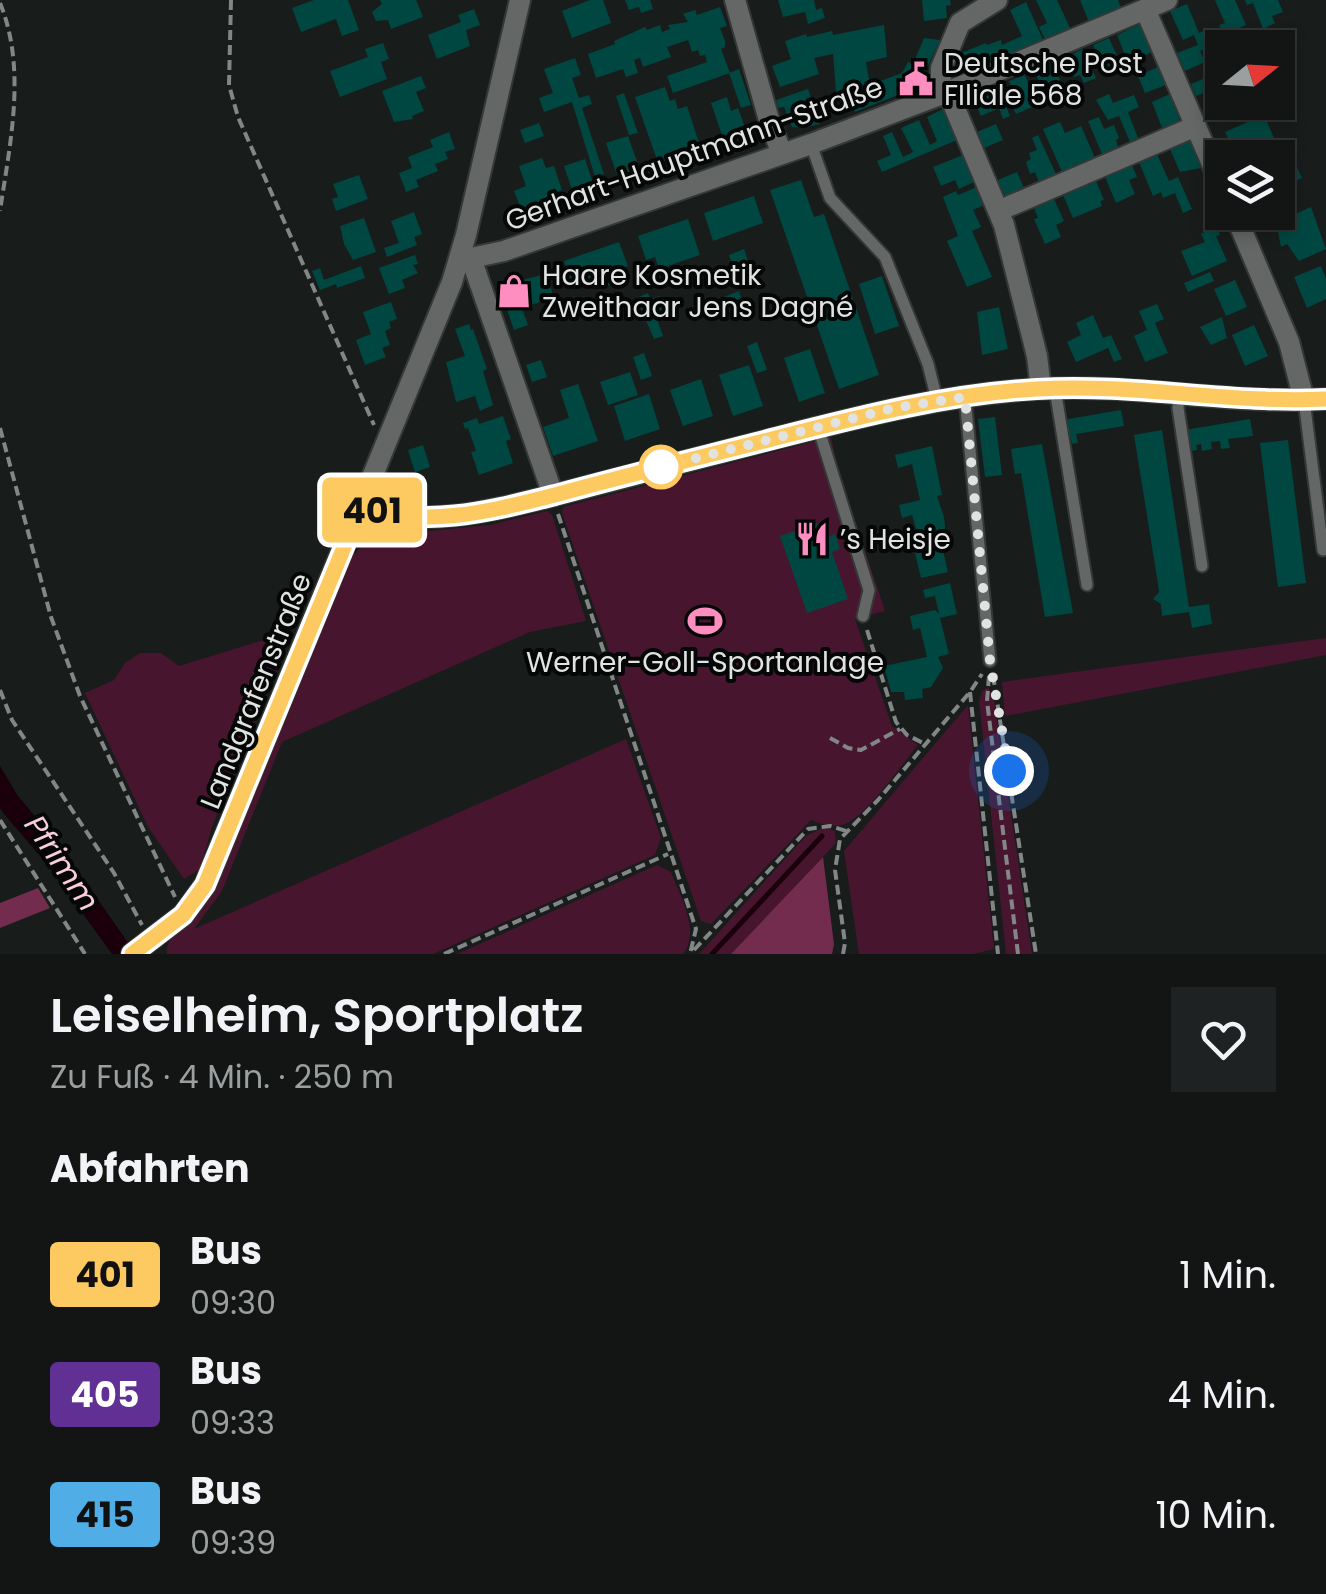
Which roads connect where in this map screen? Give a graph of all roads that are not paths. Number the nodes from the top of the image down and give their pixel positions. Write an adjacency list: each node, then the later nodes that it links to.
1 (520, 0): 13 (street, Landgrafenstraße)
2 (735, 0): 10 (street)
3 (997, 0): 6 (street)
4 (1167, 0): 5 (street, Gerhart-Hauptmann-Straße)
5 (1145, 9): 6 (street, Gerhart-Hauptmann-Straße); 7 (street)
6 (944, 93): 8 (street, Gerhart-Hauptmann-Straße); 11 (street)
7 (1196, 126): 9 (street); 11 (street)
8 (811, 144): 10 (street, Gerhart-Hauptmann-Straße); 18 (lane)
9 (1205, 147)
10 (782, 154): 13 (street, Gerhart-Hauptmann-Straße)
11 (998, 211): 14 (street)
12 (1242, 230): 19 (street)
13 (466, 257): 21 (street); 22 (street, Landgrafenstraße)
14 (1048, 389): 15 (street); 16 (street); 25 (lane)
15 (1179, 392): 19 (street); 24 (lane)
16 (965, 397): 18 (street); 27 (lane)
17 (1326, 399): 19 (street)
18 (937, 400): 20 (street)
19 (1304, 400): 23 (lane)
20 (818, 427): 21 (street); 26 (lane)
21 (553, 495): 22 (street)
22 (361, 506): 28 (street, Landgrafenstraße)
23 (1322, 550)
24 (1202, 566)
25 (1087, 585)
26 (863, 616)
27 (990, 661)
28 (142, 947)

